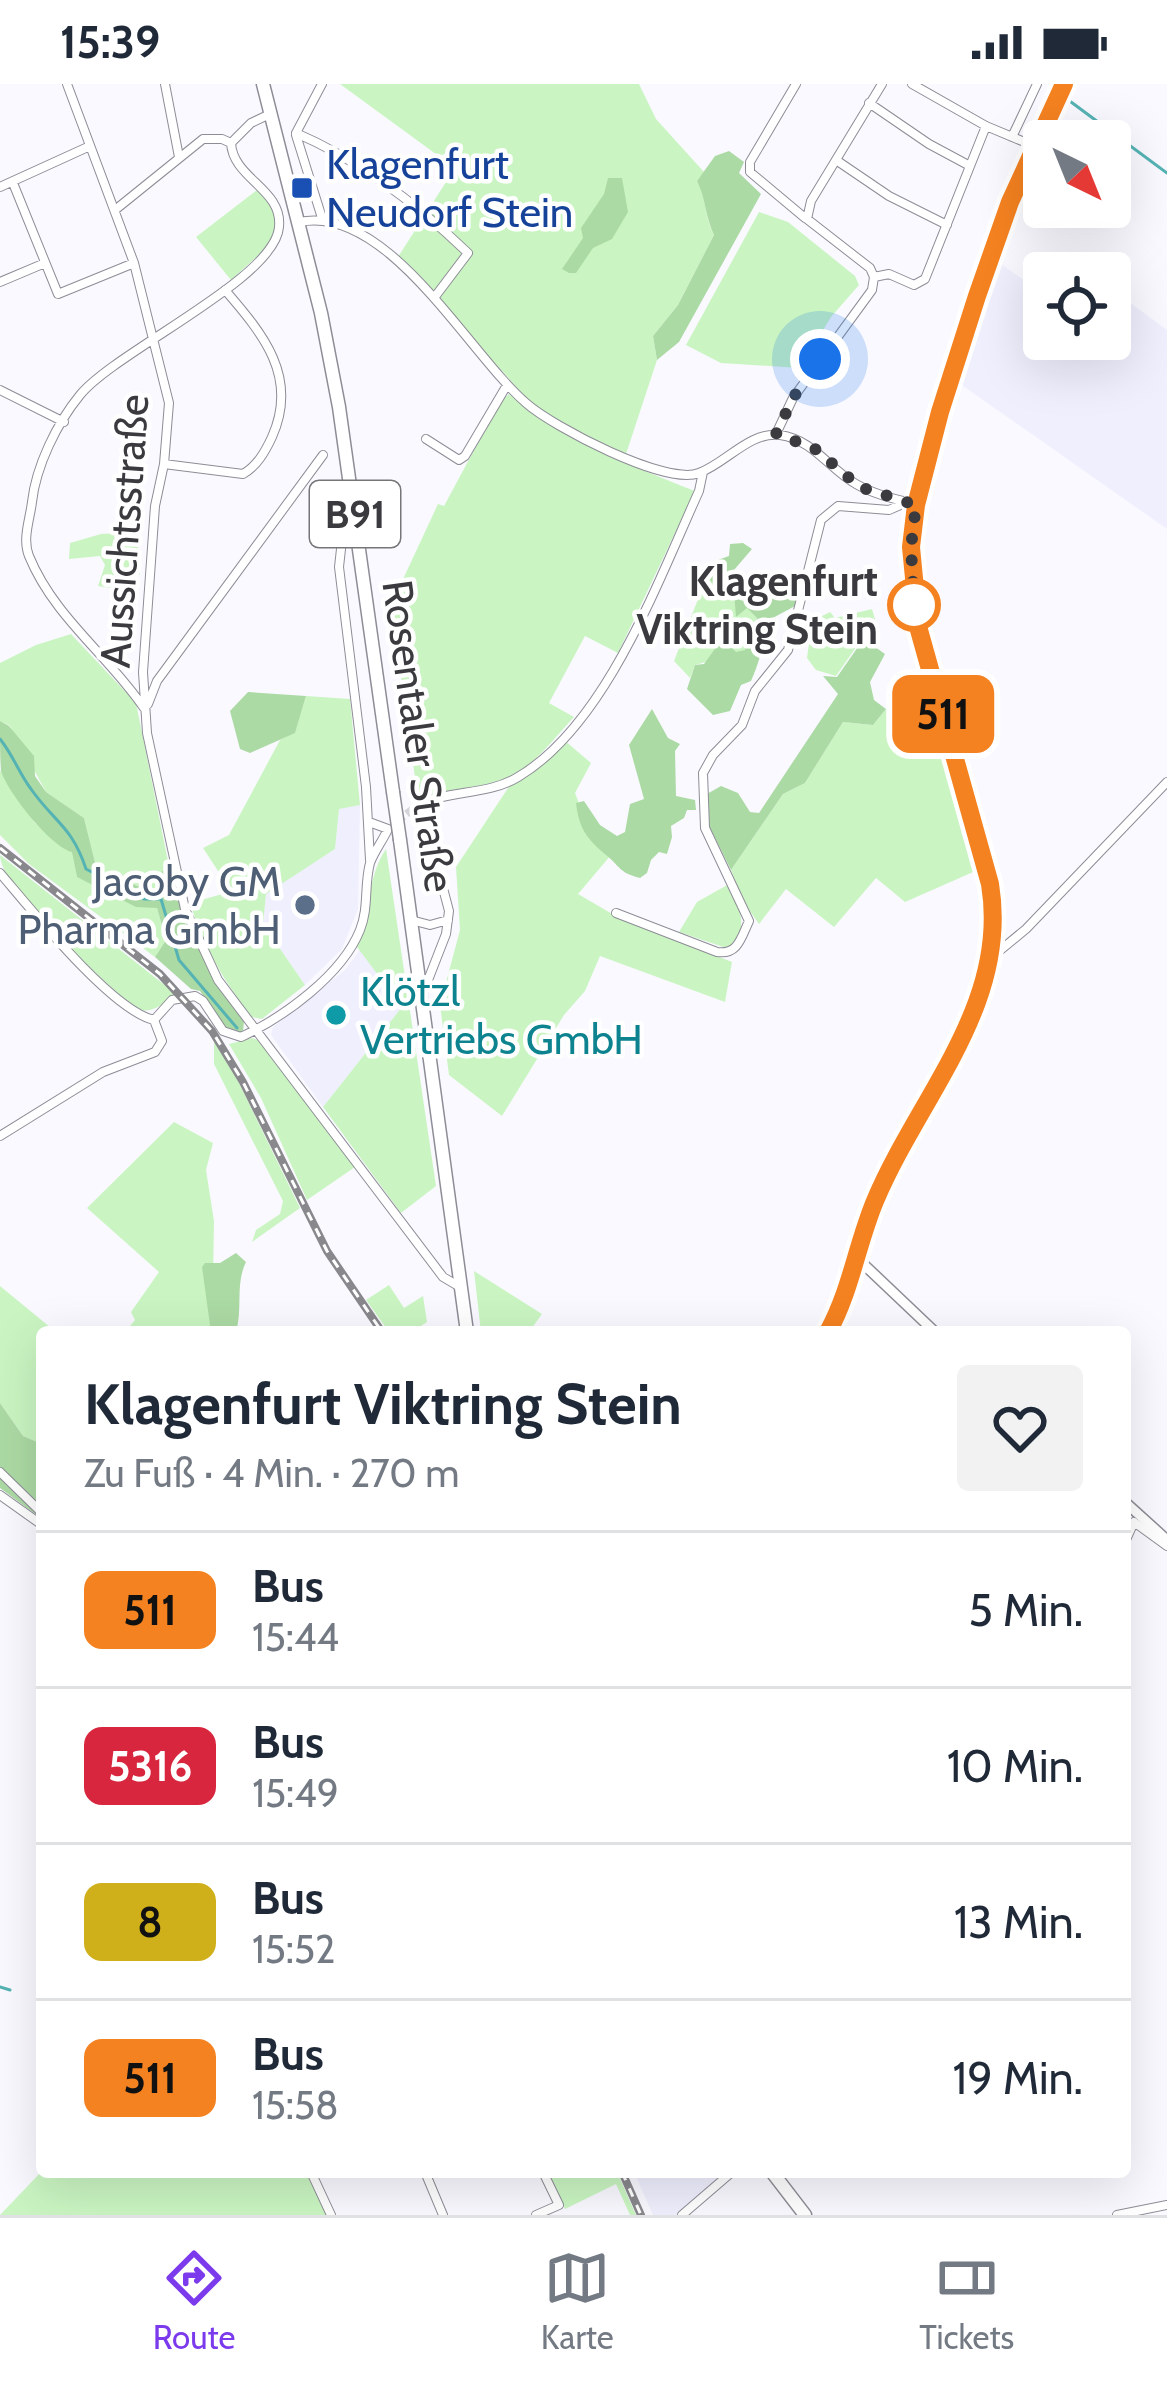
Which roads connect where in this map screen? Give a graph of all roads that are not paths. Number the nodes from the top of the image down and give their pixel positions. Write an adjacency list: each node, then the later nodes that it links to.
1 (67, 84): 18 (street, Aussichtsstraße)
2 (165, 84): 19 (street)
3 (263, 84): 11 (main road, Rosentaler Straße / B91)
4 (322, 84): 14 (street)
5 (796, 84): 27 (street)
6 (882, 84): 10 (street)
7 (912, 84): 13 (street)
8 (1037, 84): 15 (street)
9 (1064, 84): 12 (main road)
10 (869, 103): 20 (street); 21 (street)
11 (270, 114): 17 (street); 28 (main road, Rosentaler Straße / B91)
12 (1047, 120)
13 (986, 126): 15 (street); 21 (street)
14 (296, 133): 26 (street); 35 (street)
15 (1012, 137): 16 (street)
16 (1023, 142)
17 (231, 143): 19 (street); 34 (street)
18 (90, 146): 23 (street); 25 (street, Aussichtsstraße)
19 (179, 157): 25 (street)
20 (836, 160): 27 (street); 29 (street)
21 (970, 166): 29 (street)
22 (1023, 175): 45 (main road)
23 (13, 183): 24 (street); 30 (street)
24 (0, 188)
25 (115, 210): 31 (street, Aussichtsstraße)
26 (323, 219): 28 (street); 35 (street)
27 (807, 219): 32 (street)
28 (299, 222): 54 (main road, Rosentaler Straße / B91, bridge)
29 (946, 225): 32 (street)
30 (45, 263): 31 (street); 33 (street)
31 (134, 263): 36 (street, Aussichtsstraße)
32 (874, 277): 40 (street)
33 (0, 282)
34 (225, 290): 36 (street); 43 (street)
35 (434, 298): 37 (street)
36 (156, 338): 39 (street); 43 (street, Aussichtsstraße)
37 (507, 386): 41 (street); 44 (street)
38 (0, 390): 39 (street)
39 (64, 422): 47 (street)
40 (776, 434): 44 (street); 45 (street)
41 (426, 439)
42 (323, 455): 47 (street)
43 (164, 464): 47 (street, Aussichtsstraße)
44 (703, 472): 53 (street)
45 (911, 503): 52 (street); 55 (main road)
46 (344, 522): 49 (street)
47 (146, 710): 58 (street, Aussichtsstraße)
48 (1167, 782): 55 (street)
49 (368, 822): 50 (street); 50 (street)
50 (370, 863): 58 (street)
51 (0, 873): 57 (street)
52 (616, 913)
53 (449, 919): 54 (street); 56 (street)
54 (410, 920): 56 (main road, Rosentaler Straße / B91)
55 (992, 957): 60 (main road)
56 (421, 998): 61 (main road, Rosentaler Straße / B91)
57 (154, 1020): 58 (street); 59 (street)
58 (257, 1029): 61 (street, Aussichtsstraße)
59 (0, 1136)
60 (857, 1258): 63 (main road); 64 (street)
61 (460, 1287): 62 (main road, Rosentaler Straße / B91)
62 (466, 1326)
63 (831, 1326)
64 (929, 1326)
65 (0, 1472): 67 (street)
66 (0, 1495): 69 (street)
67 (36, 1507)
68 (1131, 1508): 71 (street)
69 (36, 1521)
70 (1131, 1529): 71 (street)
71 (1167, 1543)
72 (313, 2178): 78 (street)
73 (428, 2178): 79 (street)
74 (547, 2178): 80 (street)
75 (725, 2178): 81 (street)
76 (776, 2178): 82 (main road)
77 (1167, 2205): 83 (street)
78 (331, 2215)
79 (443, 2215)
80 (536, 2215)
81 (682, 2215)
82 (806, 2215)
83 (1117, 2215)

